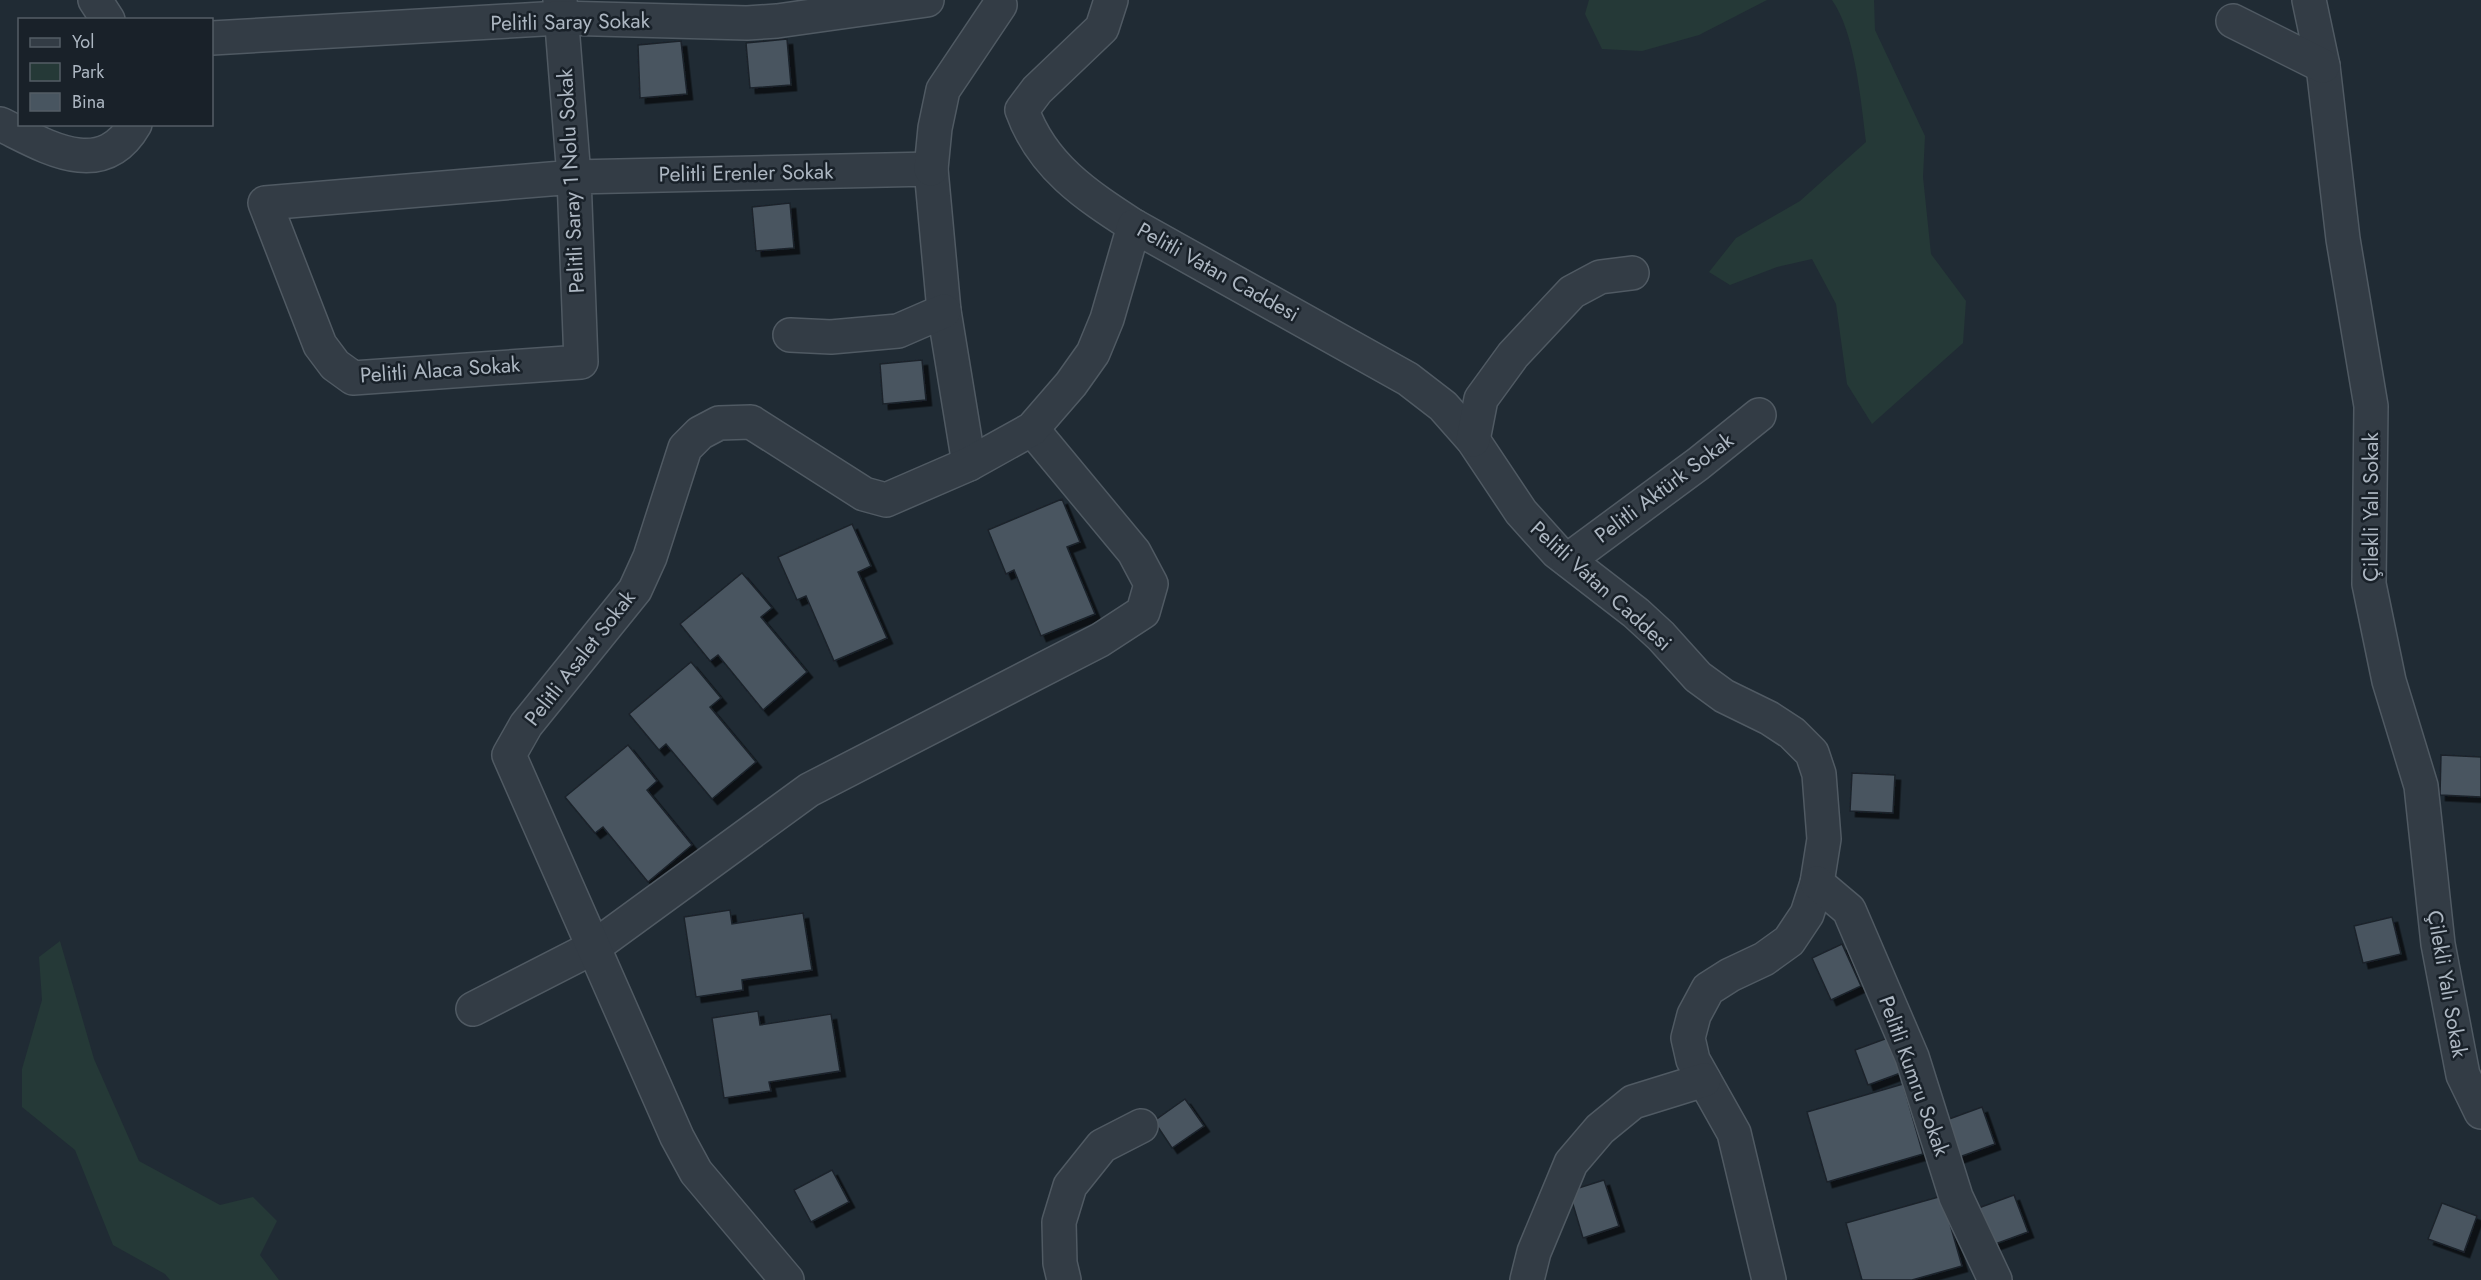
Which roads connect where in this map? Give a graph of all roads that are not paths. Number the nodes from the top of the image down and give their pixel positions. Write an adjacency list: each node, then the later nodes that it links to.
1 (95, 0): 7 (street)
2 (927, 0): 6 (street, Pelitli Saray Sokak)
3 (1111, 0): 16 (street, Pelitli Vatan Caddesi)
4 (2309, 0): 10 (street, Çilekli Yalı Sokak)
5 (997, 2): 13 (street)
6 (560, 9): 9 (street, Pelitli Saray Sokak); 14 (street, Pelitli Saray 1 Nolu Sokak)
7 (107, 18)
8 (2233, 21): 10 (street)
9 (213, 38)
10 (2322, 66): 30 (street, Çilekli Yalı Sokak)
11 (0, 124): 12 (street)
12 (134, 126)
13 (931, 169): 14 (street, Pelitli Erenler Sokak); 18 (street)
14 (574, 177): 15 (street, Pelitli Erenler Sokak); 20 (street, Pelitli Saray 1 Nolu Sokak)
15 (265, 203): 20 (street, Pelitli Alaca Sokak)
16 (1134, 226): 22 (street, Pelitli Asalet Sokak); 23 (street, Pelitli Vatan Caddesi)
17 (1632, 273): 23 (street)
18 (944, 311): 19 (street); 24 (street)
19 (790, 334)
20 (581, 362)
21 (1759, 415): 25 (street, Pelitli Aktürk Sokak)
22 (1032, 429): 24 (street, Pelitli Asalet Sokak); 27 (street)
23 (1473, 440): 25 (street, Pelitli Vatan Caddesi)
24 (969, 464): 27 (street, Pelitli Asalet Sokak)
25 (1568, 560): 26 (street, Pelitli Vatan Caddesi)
26 (1817, 883): 29 (street, Pelitli Vatan Caddesi); 36 (street, Pelitli Kumru Sokak)
27 (594, 947): 28 (street); 32 (street, Pelitli Asalet Sokak)
28 (473, 1009)
29 (1704, 1080): 34 (street); 35 (street, Pelitli Vatan Caddesi)
30 (2481, 1112)
31 (1141, 1126): 33 (street)
32 (787, 1280)
33 (1064, 1280)
34 (1527, 1280)
35 (1769, 1280)
36 (1995, 1280)

